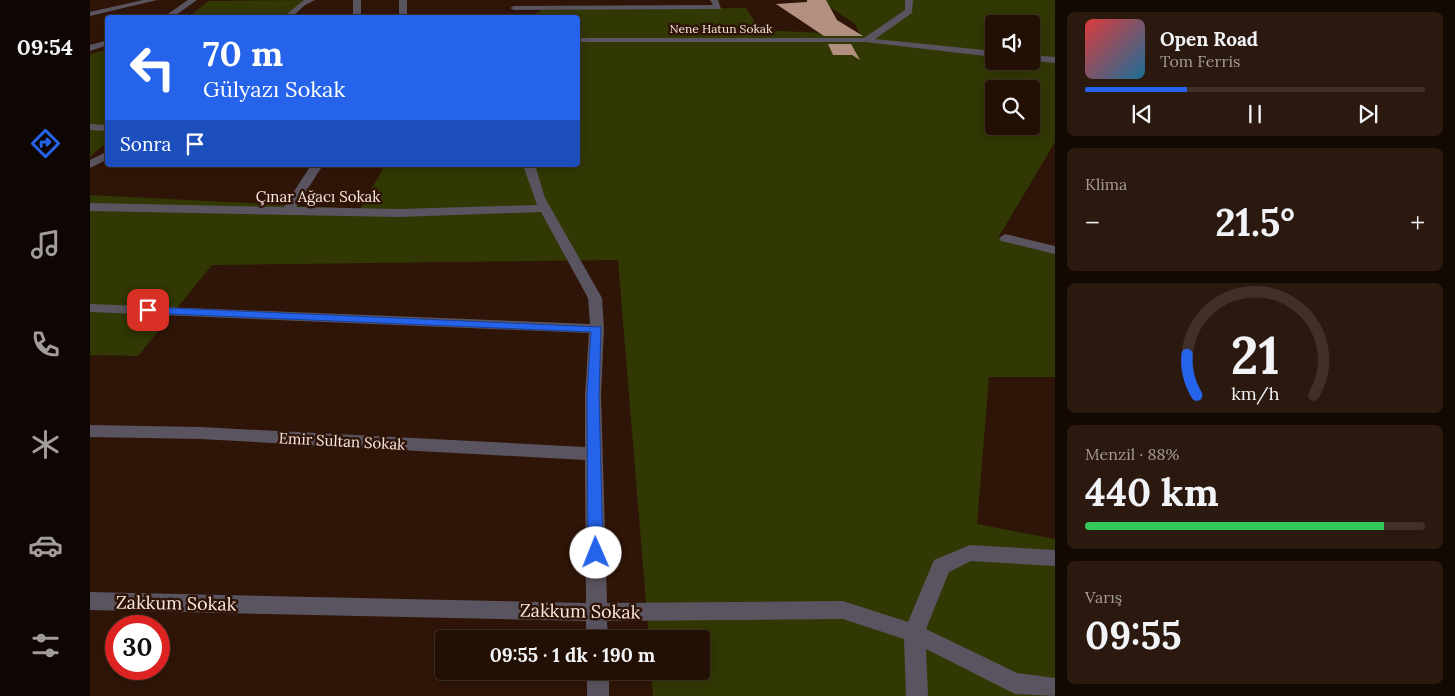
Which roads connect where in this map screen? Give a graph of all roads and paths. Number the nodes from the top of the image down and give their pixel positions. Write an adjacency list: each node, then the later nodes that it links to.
1 (153, 0): 9 (street)
2 (193, 0): 10 (street)
3 (311, 0): 11 (street)
4 (358, 0): 12 (street)
5 (403, 0): 13 (street)
6 (508, 0): 14 (street)
7 (714, 0): 14 (street)
8 (909, 0): 16 (street)
9 (90, 14)
10 (170, 15)
11 (289, 15)
12 (357, 15)
13 (403, 15)
14 (517, 15)
15 (580, 40): 16 (street, Nene Hatun Sokak)
16 (865, 40): 19 (street, Nene Hatun Sokak)
17 (105, 43): 18 (street)
18 (90, 48)
19 (985, 53)
20 (1040, 59): 21 (street)
21 (1055, 60)
22 (90, 127): 23 (street)
23 (105, 128)
24 (105, 156): 25 (street)
25 (90, 165)
26 (315, 167): 30 (street)
27 (530, 167): 29 (street)
28 (90, 207): 30 (street, Çınar Ağacı Sokak)
29 (546, 208): 30 (street, Çınar Ağacı Sokak); 34 (street)
30 (286, 212)
31 (1005, 238): 32 (street)
32 (1055, 250)
33 (90, 308): 34 (street)
34 (597, 329): 36 (street)
35 (90, 431): 36 (street, Emir Sultan Sokak)
36 (594, 454): 39 (street)
37 (1055, 558): 41 (street)
38 (90, 601): 39 (street, Zakkum Sokak)
39 (597, 612): 40 (street); 41 (street, Zakkum Sokak)
40 (597, 630)
41 (914, 633): 43 (street, Zakkum Sokak); 45 (street)
42 (598, 680): 44 (street)
43 (1055, 690)
44 (598, 696)
45 (918, 696)

